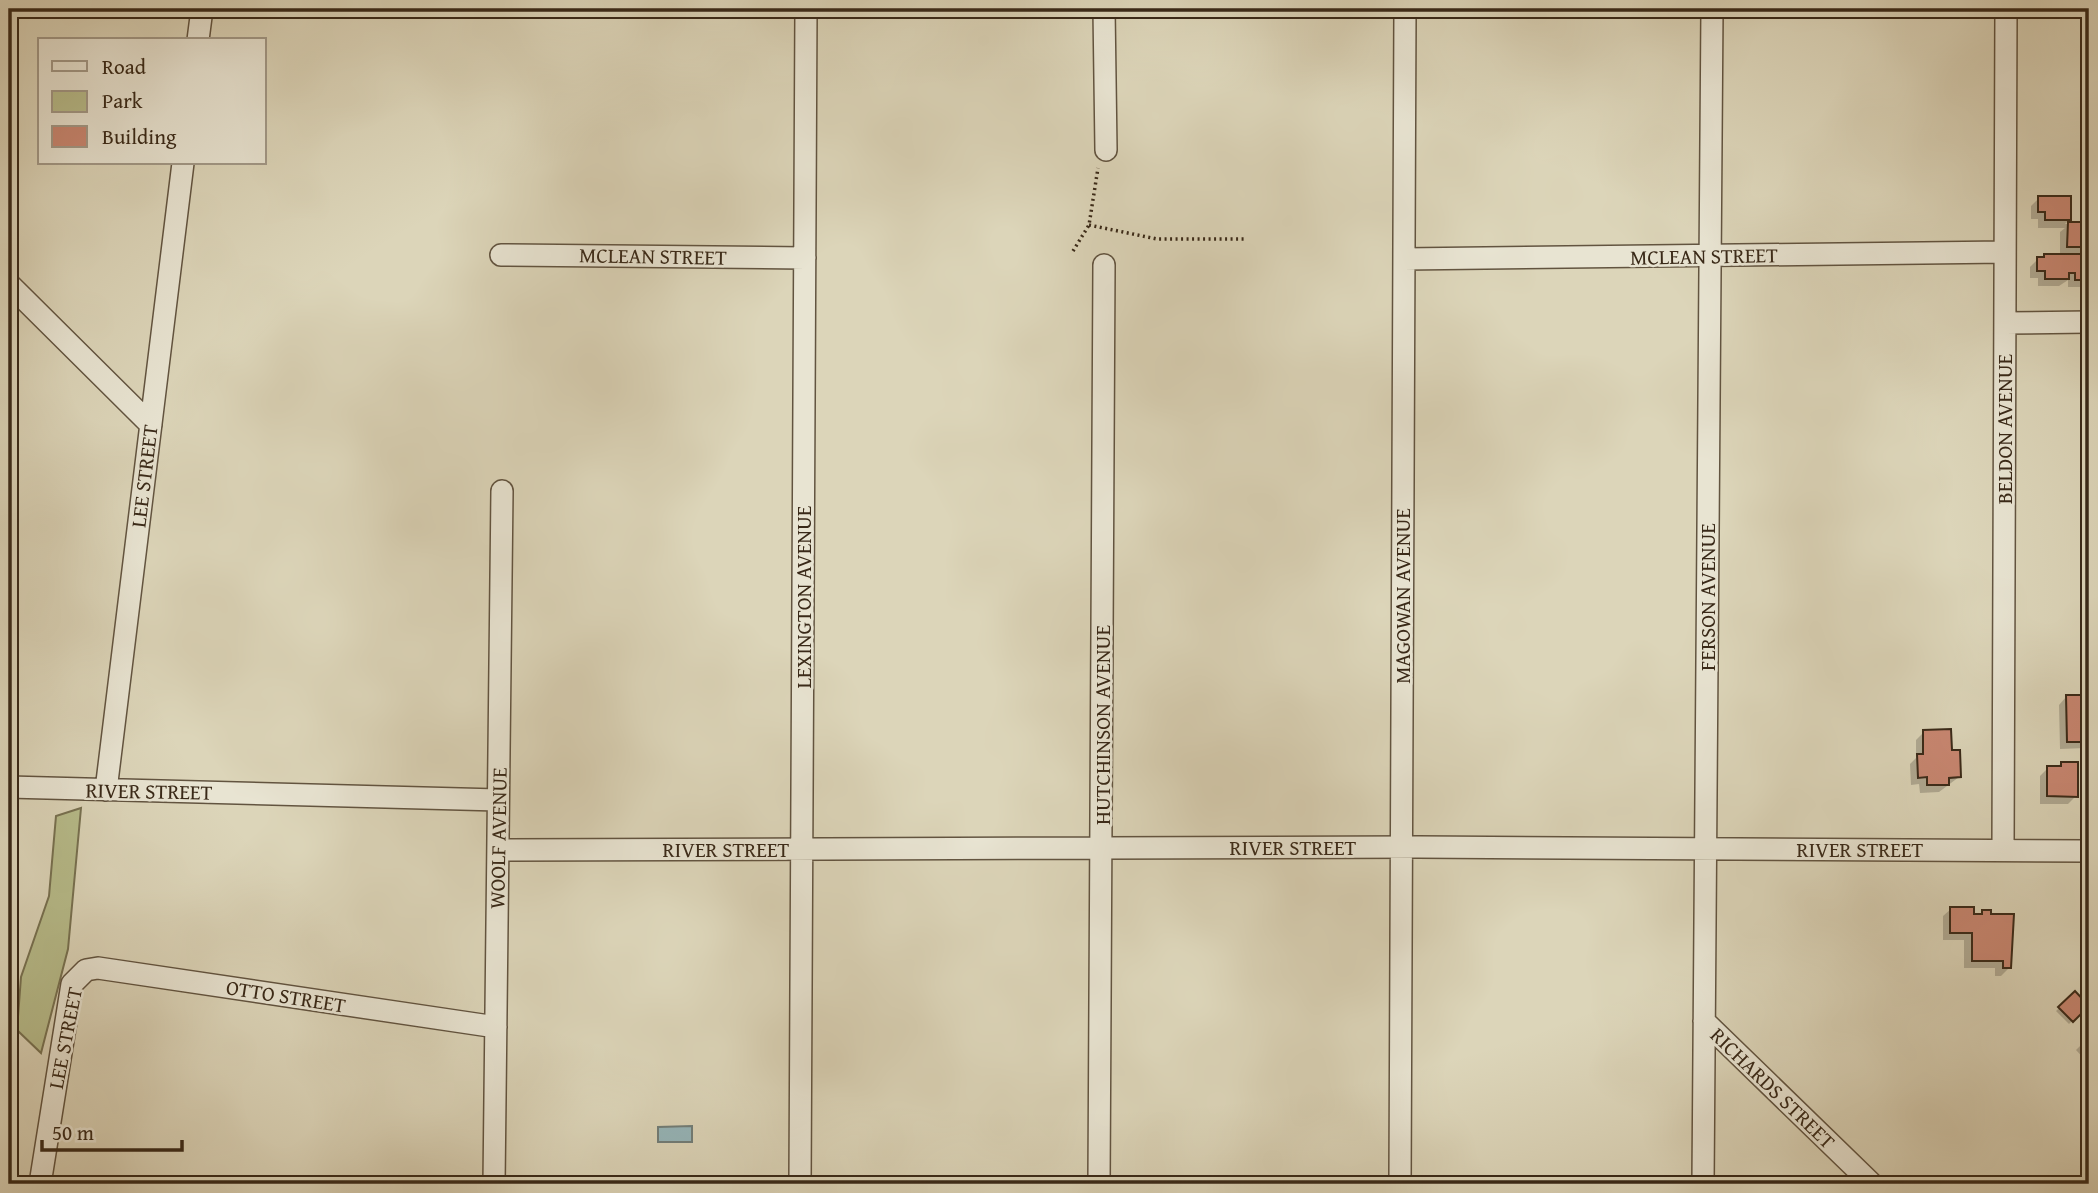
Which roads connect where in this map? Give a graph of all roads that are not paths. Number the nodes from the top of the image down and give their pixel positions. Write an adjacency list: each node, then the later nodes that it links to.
1 (202, 9): 7 (street)
2 (806, 9): 13 (street, LEXINGTON AVENUE)
3 (1104, 9): 8 (street)
4 (1405, 9): 14 (street, MAGOWAN AVENUE)
5 (1712, 9): 12 (street, FERSON AVENUE)
6 (2006, 9): 10 (street, BELDON AVENUE)
7 (198, 38)
8 (1102, 159)
9 (183, 164): 19 (street, LEE STREET)
10 (2005, 252): 12 (street, MCLEAN STREET); 18 (street, BELDON AVENUE)
11 (501, 255): 13 (street, MCLEAN STREET)
12 (1710, 256): 14 (street, MCLEAN STREET); 27 (street, FERSON AVENUE)
13 (805, 258): 26 (street, LEXINGTON AVENUE)
14 (1404, 258): 24 (street, MAGOWAN AVENUE)
15 (1104, 265): 25 (street, HUTCHINSON AVENUE)
16 (9, 284): 19 (street)
17 (2089, 322): 18 (street)
18 (2005, 323): 29 (street, BELDON AVENUE)
19 (150, 425): 22 (street, LEE STREET)
20 (502, 491): 23 (street, WOOLF AVENUE)
21 (9, 787): 22 (street, RIVER STREET)
22 (106, 790): 23 (street, RIVER STREET)
23 (498, 800): 28 (street, WOOLF AVENUE)
24 (1401, 847): 25 (street, RIVER STREET); 27 (street, RIVER STREET); 38 (street, MAGOWAN AVENUE)
25 (1101, 848): 26 (street, RIVER STREET); 37 (street, HUTCHINSON AVENUE)
26 (802, 849): 28 (street, RIVER STREET); 36 (street, LEXINGTON AVENUE)
27 (1705, 849): 29 (street, RIVER STREET); 32 (street, FERSON AVENUE)
28 (498, 850): 33 (street, WOOLF AVENUE)
29 (2004, 850): 30 (street, RIVER STREET)
30 (2089, 851)
31 (78, 975): 33 (street, OTTO STREET); 34 (street, LEE STREET)
32 (1704, 1021): 39 (street, FERSON AVENUE); 40 (street, RICHARDS STREET)
33 (496, 1027): 35 (street, WOOLF AVENUE)
34 (40, 1184)
35 (494, 1184)
36 (800, 1184)
37 (1099, 1184)
38 (1399, 1184)
39 (1703, 1184)
40 (1872, 1184)

